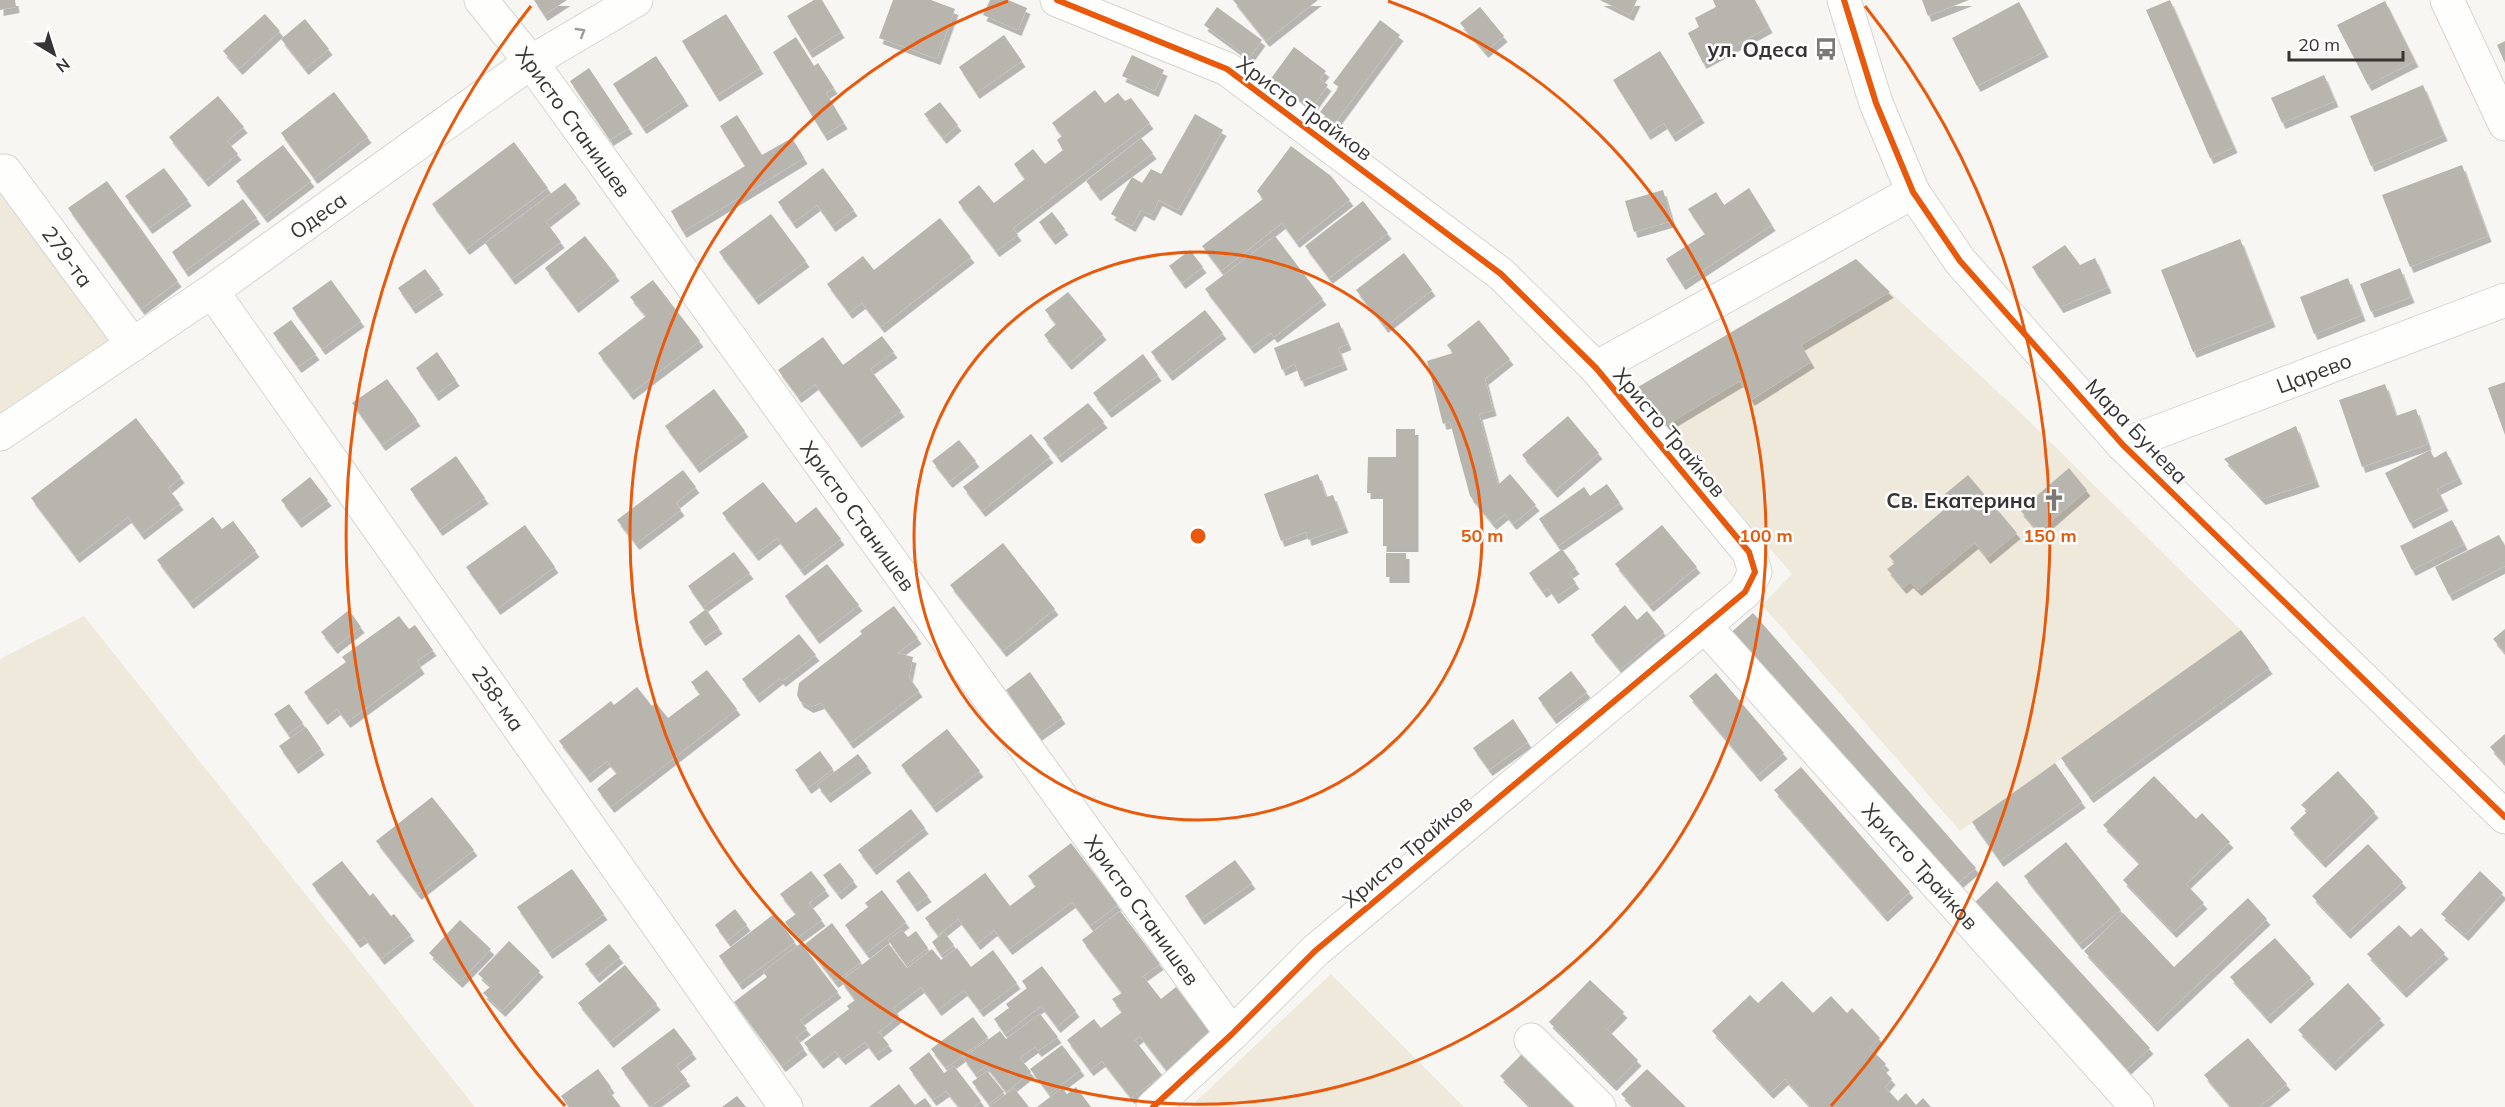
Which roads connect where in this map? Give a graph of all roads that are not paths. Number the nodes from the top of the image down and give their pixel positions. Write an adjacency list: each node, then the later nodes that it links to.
1 (481, 0): 6 (street, Христо Станишев)
2 (636, 0): 6 (street, Одеса, one-way to 2)
3 (1058, 0): 13 (street, Христо Трайков)
4 (1844, 0): 9 (street, Мара Бунева)
5 (2447, 0): 7 (street)
6 (531, 62): 10 (street, Одеса); 18 (street, Христо Станишев)
7 (2505, 124)
8 (0, 171): 12 (street, 279-та)
9 (1913, 192): 13 (street, Христо Трайков); 15 (street, Мара Бунева)
10 (212, 291): 12 (street, Одеса); 20 (street, 258-ма)
11 (2505, 300): 15 (street, Царево)
12 (133, 345): 14 (street, Одеса)
13 (1596, 368): 16 (street, Христо Трайков)
14 (0, 434)
15 (2124, 445): 17 (street, Мара Бунева)
16 (1704, 625): 18 (street, Христо Трайков); 23 (street, Христо Трайков)
17 (2505, 817)
18 (1232, 1034): 21 (street, Христо Трайков)
19 (1532, 1040): 22 (street)
20 (786, 1107)
21 (1153, 1107)
22 (1599, 1107)
23 (2137, 1107)

